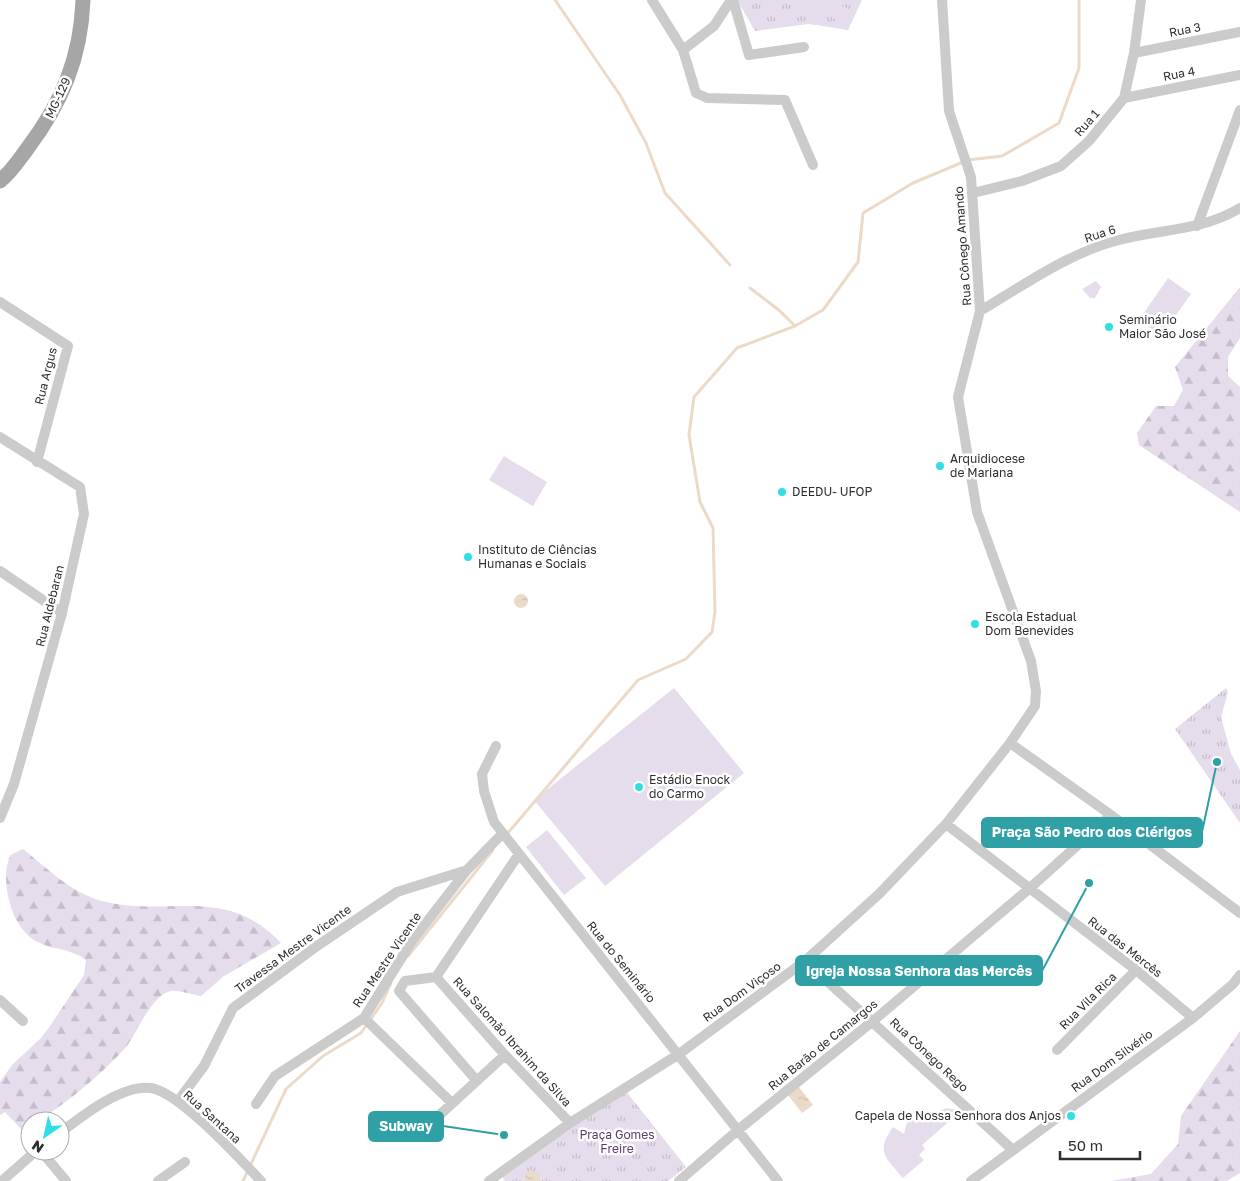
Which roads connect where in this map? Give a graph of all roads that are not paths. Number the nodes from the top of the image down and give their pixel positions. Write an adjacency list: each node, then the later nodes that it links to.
1 (83, 0): 14 (main road, MG-129 / MG-129)
2 (652, 0): 8 (street)
3 (732, 0): 7 (street); 8 (street)
4 (942, 0): 15 (street, Rua Cônego Amando)
5 (1141, 0): 9 (street, Rua 1)
6 (1240, 32): 9 (street, Rua 3)
7 (804, 47)
8 (683, 50): 13 (street)
9 (1134, 53): 11 (street, Rua 1)
10 (1240, 75): 11 (street, Rua 4)
11 (1124, 98): 15 (street, Rua 1)
12 (1240, 110): 17 (street)
13 (813, 165)
14 (0, 181)
15 (972, 193): 19 (street, Rua Cônego Amando)
16 (1240, 208): 17 (street, Rua 6)
17 (1197, 226): 19 (street, Rua 6)
18 (0, 302): 21 (street, Rua Argus)
19 (980, 311): 24 (street, Rua Cônego Amando)
20 (0, 437): 21 (street, Rua Aldebaran)
21 (37, 462): 23 (street, Rua Aldebaran)
22 (0, 571): 23 (street)
23 (62, 612): 27 (street, Rua Aldebaran)
24 (1010, 743): 26 (street); 28 (street, Rua Dom Viçoso)
25 (496, 746): 29 (street, Rua do Seminário)
26 (1111, 815): 32 (street, Rua Barão de Camargos); 33 (street)
27 (0, 818)
28 (946, 824): 32 (street, Rua das Mercês); 34 (street, Rua Dom Viçoso)
29 (503, 833): 30 (street, Rua do Seminário); 31 (street, Rua Mestre Vicente)
30 (519, 854): 37 (street, Rua Salomão Ibrahim da Silva); 44 (street, Rua do Seminário)
31 (467, 870): 39 (street, Rua Mestre Vicente); 47 (street, Travessa Mestre Vicente)
32 (1030, 888): 35 (street, Rua das Mercês); 41 (street, Rua Barão de Camargos)
33 (1240, 913)
34 (805, 961): 41 (street, Rua Cônego Rego); 44 (street, Rua Dom Viçoso)
35 (1136, 970): 40 (street, Rua das Mercês); 43 (street, Rua Vila Rica)
36 (1240, 975): 40 (street, Rua Dom Silvério)
37 (436, 976): 45 (street, Rua Salomão Ibrahim da Silva); 46 (street)
38 (0, 1000): 42 (street)
39 (364, 1018): 48 (street); 49 (street, Rua Mestre Vicente)
40 (1193, 1018): 54 (street, Rua Dom Silvério)
41 (873, 1021): 52 (street, Rua Barão de Camargos); 54 (street, Rua Cônego Rego)
42 (23, 1022)
43 (1058, 1050)
44 (679, 1054): 50 (street, Rua Dom Viçoso); 52 (street, Rua do Seminário)
45 (505, 1056): 46 (street); 50 (street, Rua Salomão Ibrahim da Silva)
46 (477, 1081): 48 (street)
47 (178, 1101): 51 (street, Rua Santana); 63 (street, Rua Santana)
48 (452, 1103): 53 (street)
49 (256, 1104)
50 (570, 1123): 59 (street, Rua Dom Viçoso)
51 (70, 1126)
52 (738, 1130): 58 (street, Rua Barão de Camargos); 64 (street, Rua do Seminário)
53 (422, 1131)
54 (1013, 1150): 65 (street, Rua Dom Silvério)
55 (25, 1161): 60 (street)
56 (49, 1161): 61 (street)
57 (185, 1162): 62 (street)
58 (682, 1178)
59 (493, 1180)
60 (2, 1181)
61 (66, 1181)
62 (158, 1181)
63 (261, 1181)
64 (778, 1181)
65 (971, 1181)

